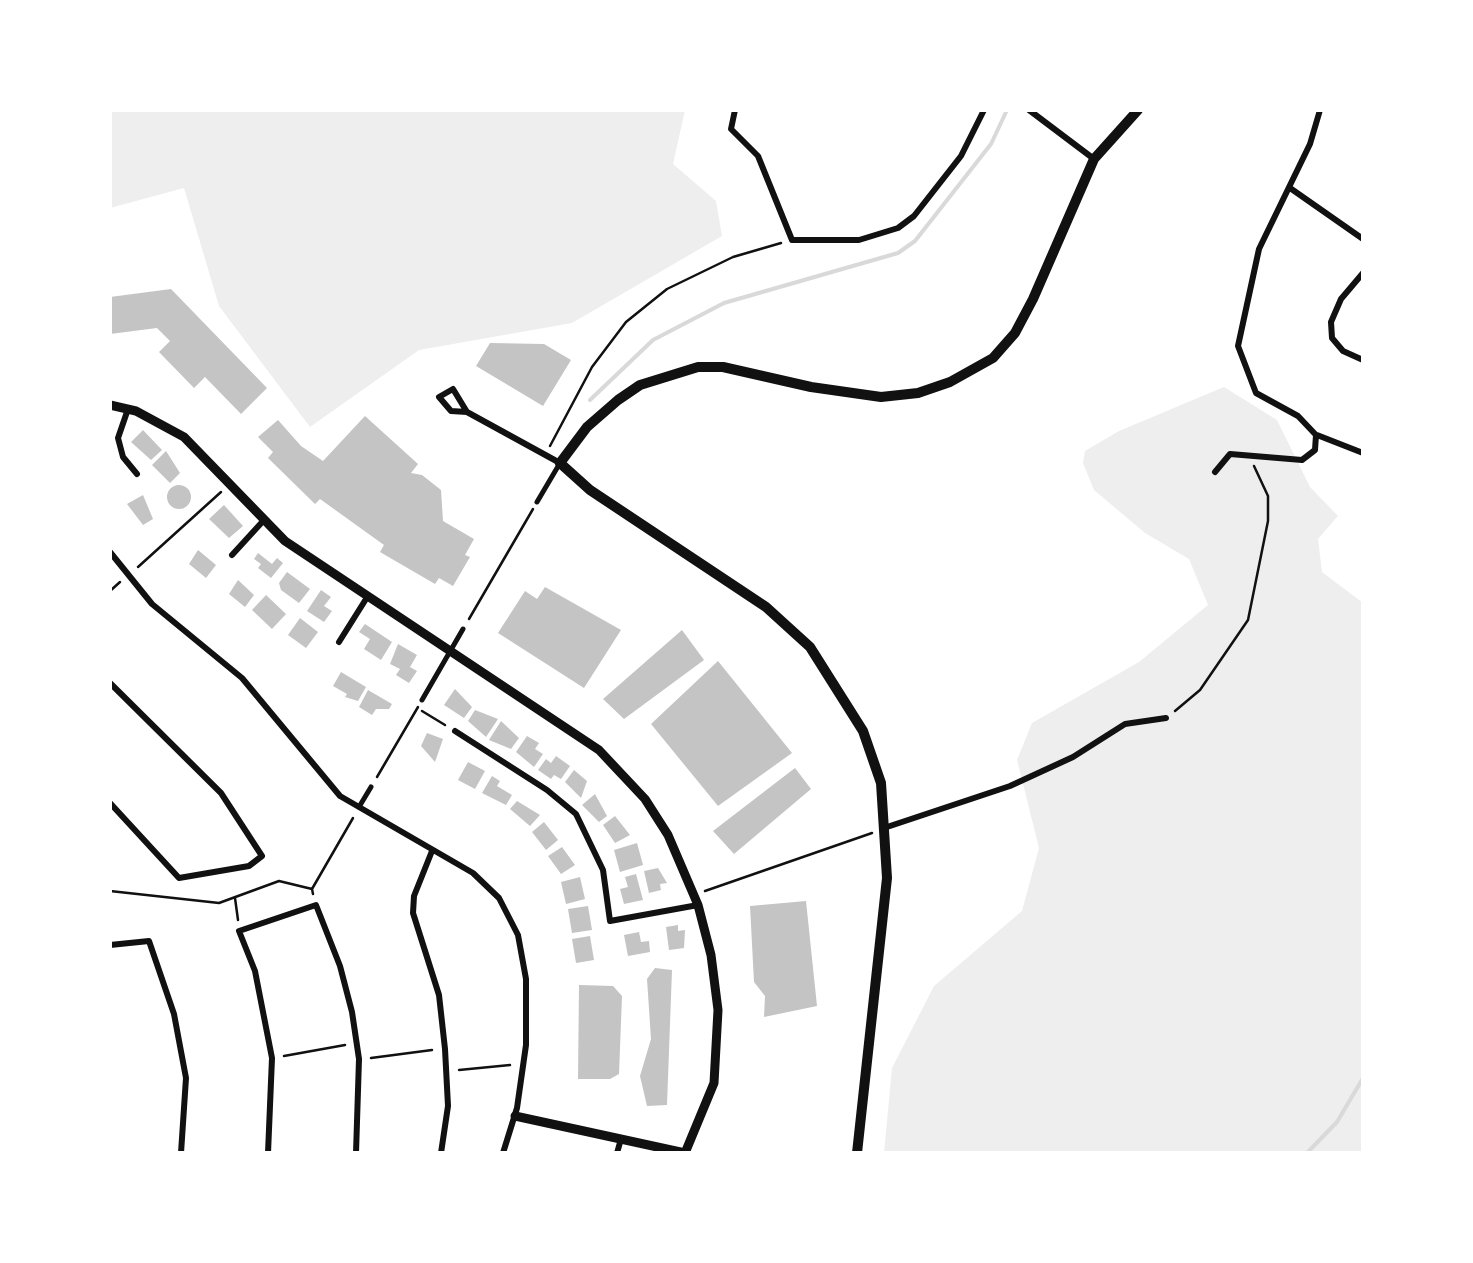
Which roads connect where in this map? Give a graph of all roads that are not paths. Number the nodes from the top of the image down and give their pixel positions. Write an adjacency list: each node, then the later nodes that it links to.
1 (735, 110): 2 (street)
2 (984, 110)
3 (1029, 110): 6 (street)
4 (1138, 110): 6 (main road)
5 (1320, 110): 7 (street)
6 (1094, 159): 16 (main road)
7 (1290, 188): 8 (street); 14 (street)
8 (1363, 239)
9 (1363, 273): 10 (street)
10 (1363, 360)
11 (110, 405): 12 (street)
12 (128, 409): 18 (street); 20 (street)
13 (467, 412): 13 (street); 16 (street)
14 (1316, 435): 15 (street); 17 (street)
15 (1363, 453)
16 (560, 464): 19 (street); 34 (main road)
17 (1216, 472)
18 (137, 474)
19 (538, 502)
20 (264, 520): 22 (street); 23 (street)
21 (110, 552): 33 (street)
22 (232, 555)
23 (366, 599): 25 (street); 26 (street)
24 (464, 629): 26 (street)
25 (339, 642)
26 (450, 653): 28 (street); 36 (street)
27 (110, 683): 32 (street)
28 (422, 700)
29 (1166, 718): 34 (street)
30 (454, 731): 36 (street)
31 (371, 788): 33 (street)
32 (110, 803)
33 (358, 810): 35 (street)
34 (888, 828): 46 (main road)
35 (432, 851): 38 (street); 43 (street)
36 (696, 900): 39 (street)
37 (110, 944): 40 (street)
38 (515, 1116): 39 (street); 44 (street)
39 (621, 1139): 45 (street)
40 (182, 1153)
41 (268, 1153): 42 (street)
42 (356, 1153)
43 (441, 1153)
44 (504, 1153)
45 (616, 1153)
46 (857, 1153)

